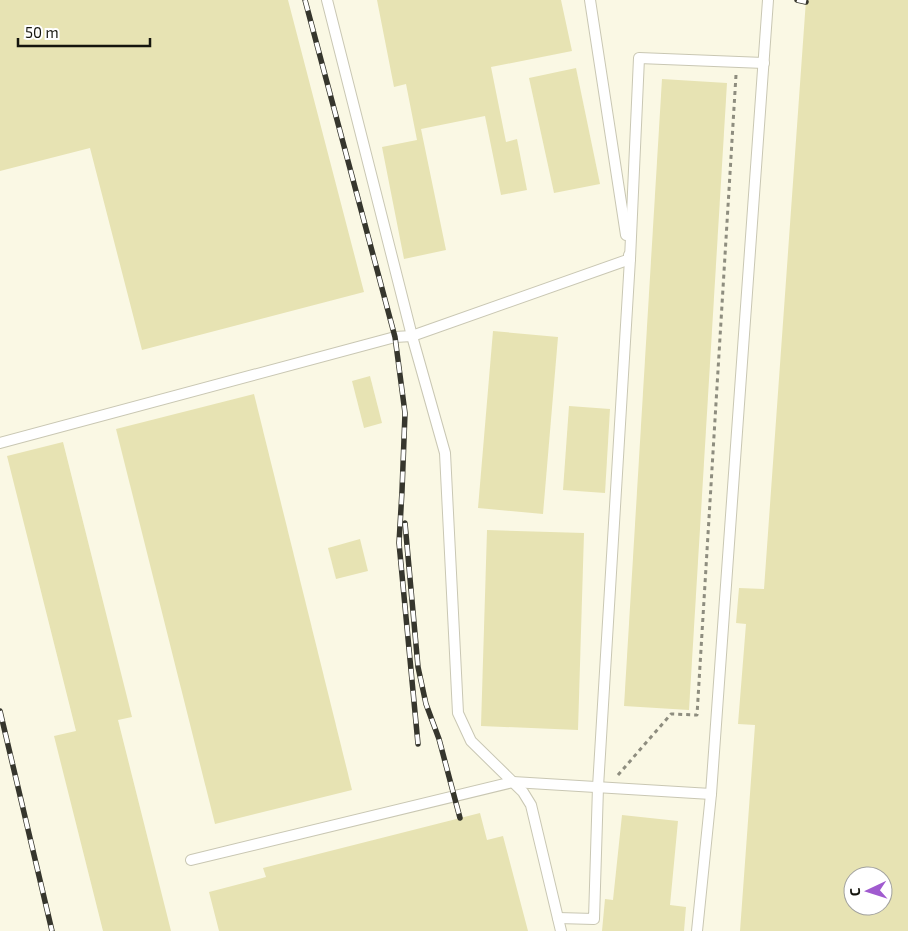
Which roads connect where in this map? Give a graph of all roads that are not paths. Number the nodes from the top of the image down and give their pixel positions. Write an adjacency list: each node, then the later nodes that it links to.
1 (327, 0): 6 (lane)
2 (590, 0): 5 (lane)
3 (768, 0): 4 (lane)
4 (764, 63): 5 (lane); 10 (lane)
5 (630, 259): 6 (lane); 9 (lane)
6 (412, 336): 7 (lane); 8 (lane)
7 (0, 443)
8 (513, 782): 9 (lane); 11 (lane); 12 (lane)
9 (602, 788): 10 (lane); 12 (lane)
10 (711, 794): 14 (lane)
11 (191, 860)
12 (558, 918): 13 (lane)
13 (561, 931)
14 (697, 931)

